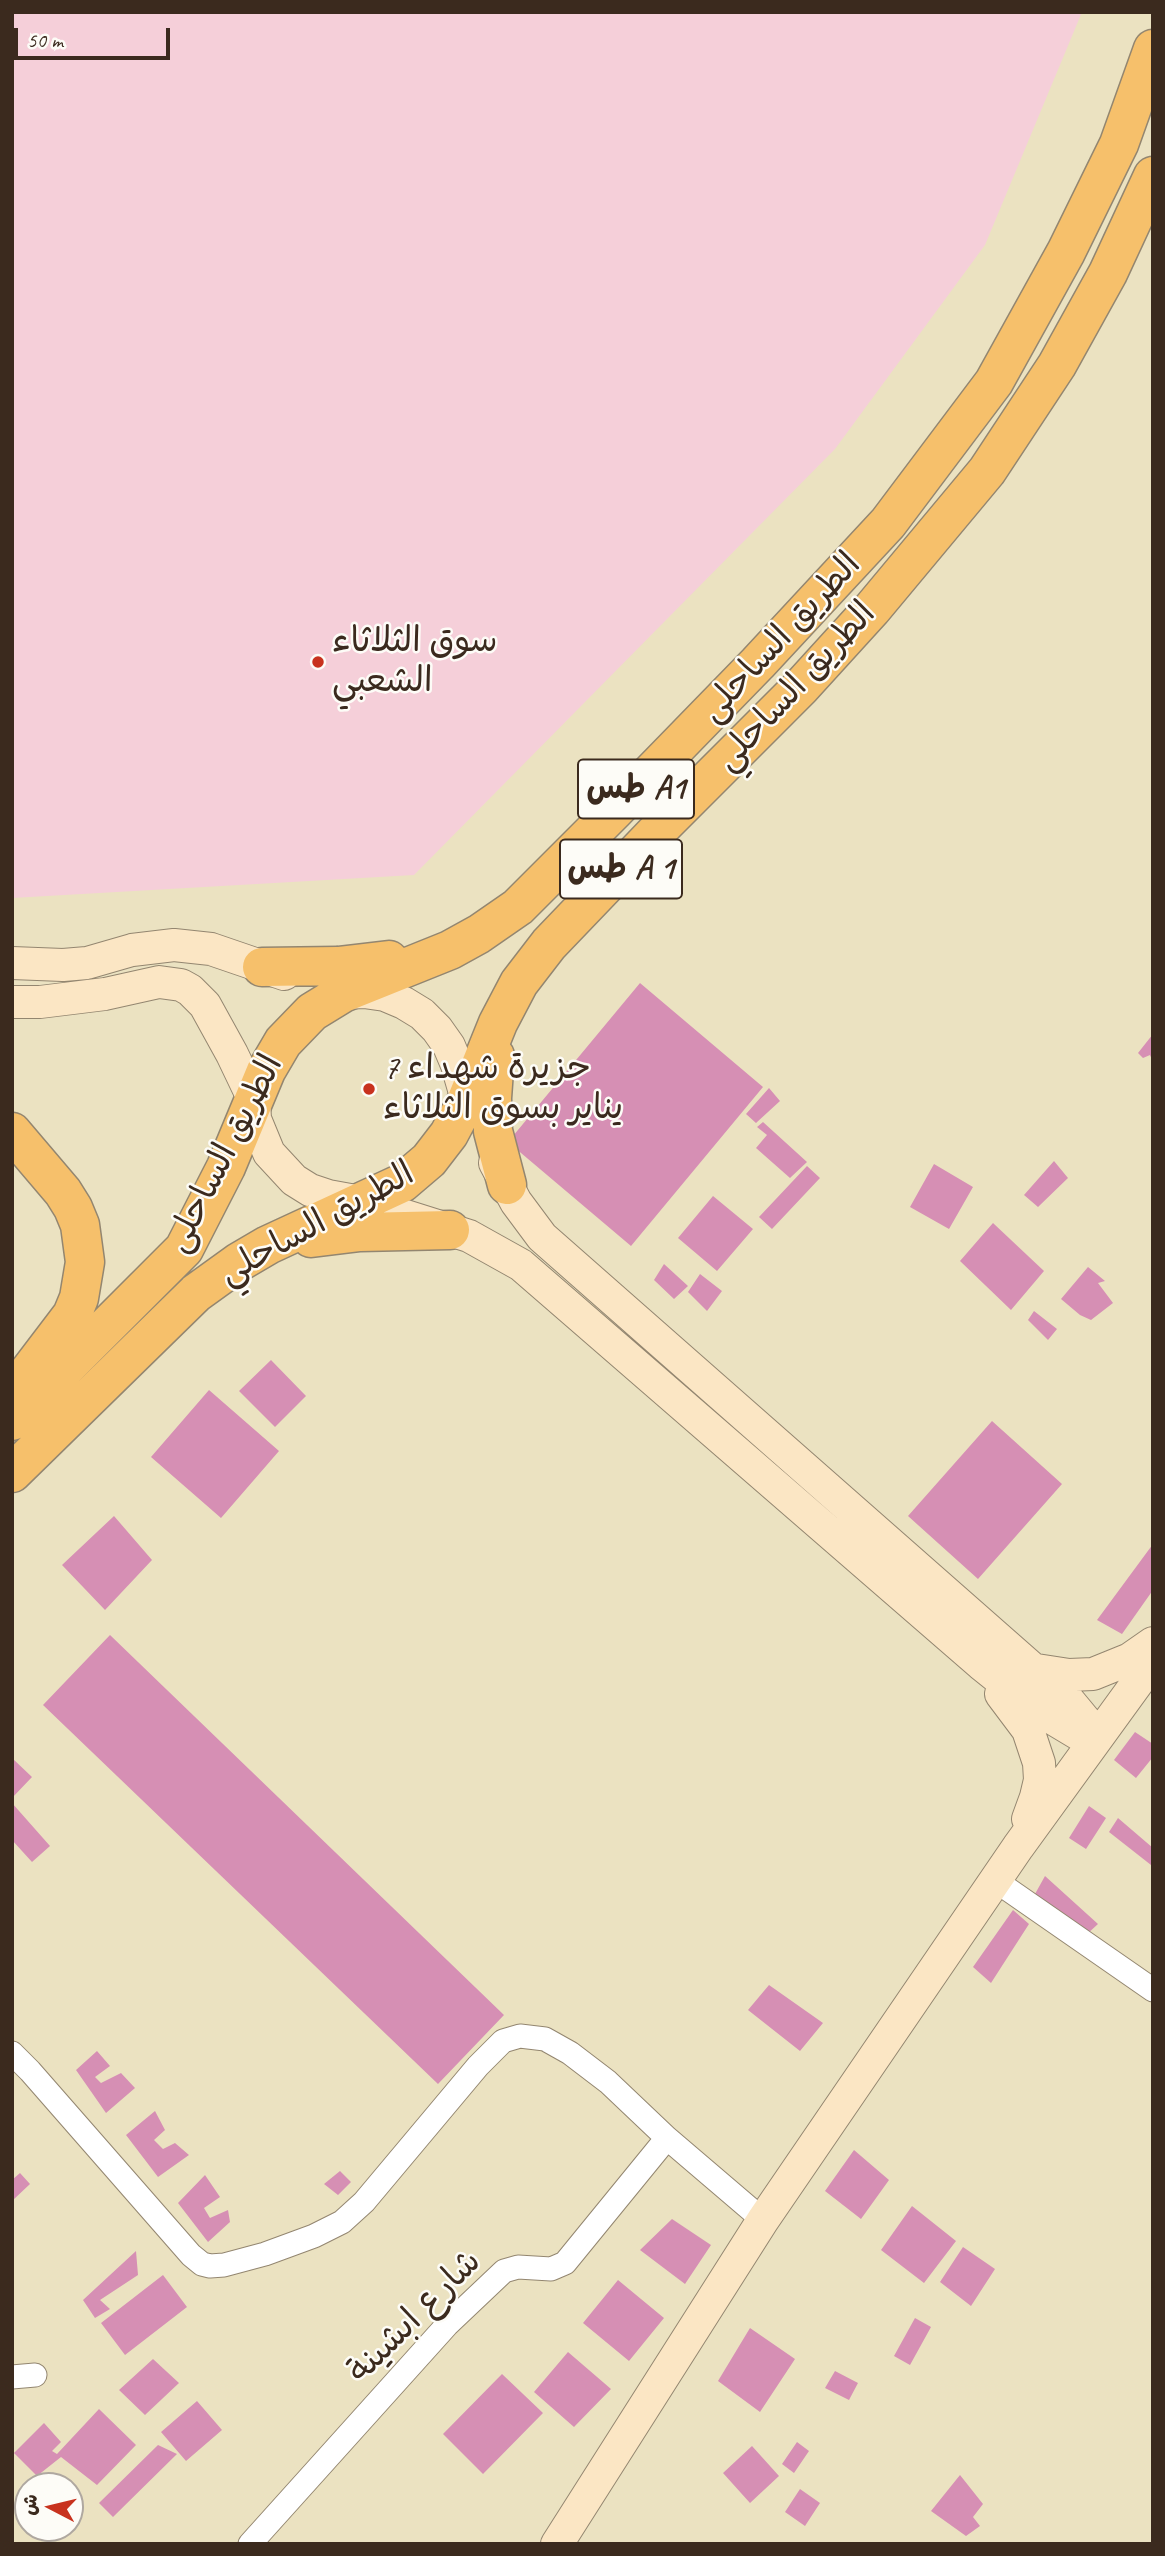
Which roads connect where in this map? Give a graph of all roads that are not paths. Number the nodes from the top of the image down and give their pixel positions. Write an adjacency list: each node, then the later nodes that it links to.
1 (1153, 49): 3 (highway, الطريق الساحلى / طس A1)
2 (1153, 176): 8 (highway, الطريق الساحلي / طس A 1)
3 (450, 950): 5 (highway); 6 (highway, الطريق الساحلى / طس A1)
4 (12, 962): 5 (street)
5 (262, 967): 6 (street)
6 (343, 993): 9 (highway, الطريق الساحلى / طس A1); 10 (street)
7 (12, 1002): 9 (street)
8 (498, 1023): 10 (highway, الطريق الساحلي / طس A 1); 12 (highway)
9 (254, 1100): 13 (street); 17 (highway, الطريق الساحلى / طس A1)
10 (466, 1102): 12 (street); 13 (highway, الطريق الساحلي / طس A 1)
11 (12, 1132): 16 (highway)
12 (507, 1185): 22 (street)
13 (361, 1202): 14 (street); 15 (highway, الطريق الساحلي / طس A 1)
14 (450, 1230): 15 (highway); 21 (street)
15 (268, 1245): 18 (highway, الطريق الساحلي / طس A 1)
16 (12, 1393)
17 (12, 1421)
18 (12, 1473)
19 (1153, 1643): 22 (street)
20 (1153, 1661): 23 (street)
21 (982, 1664): 23 (street); 24 (street)
22 (1030, 1668): 23 (street)
23 (1094, 1739): 24 (street)
24 (1018, 1847): 25 (street)
25 (996, 1881): 26 (street); 29 (street)
26 (1153, 1990)
27 (12, 2053): 28 (street)
28 (667, 2138): 29 (street); 32 (street, شارع ابشينة)
29 (763, 2220): 33 (street)
30 (36, 2375): 31 (street)
31 (12, 2376)
32 (250, 2544)
33 (557, 2544)

